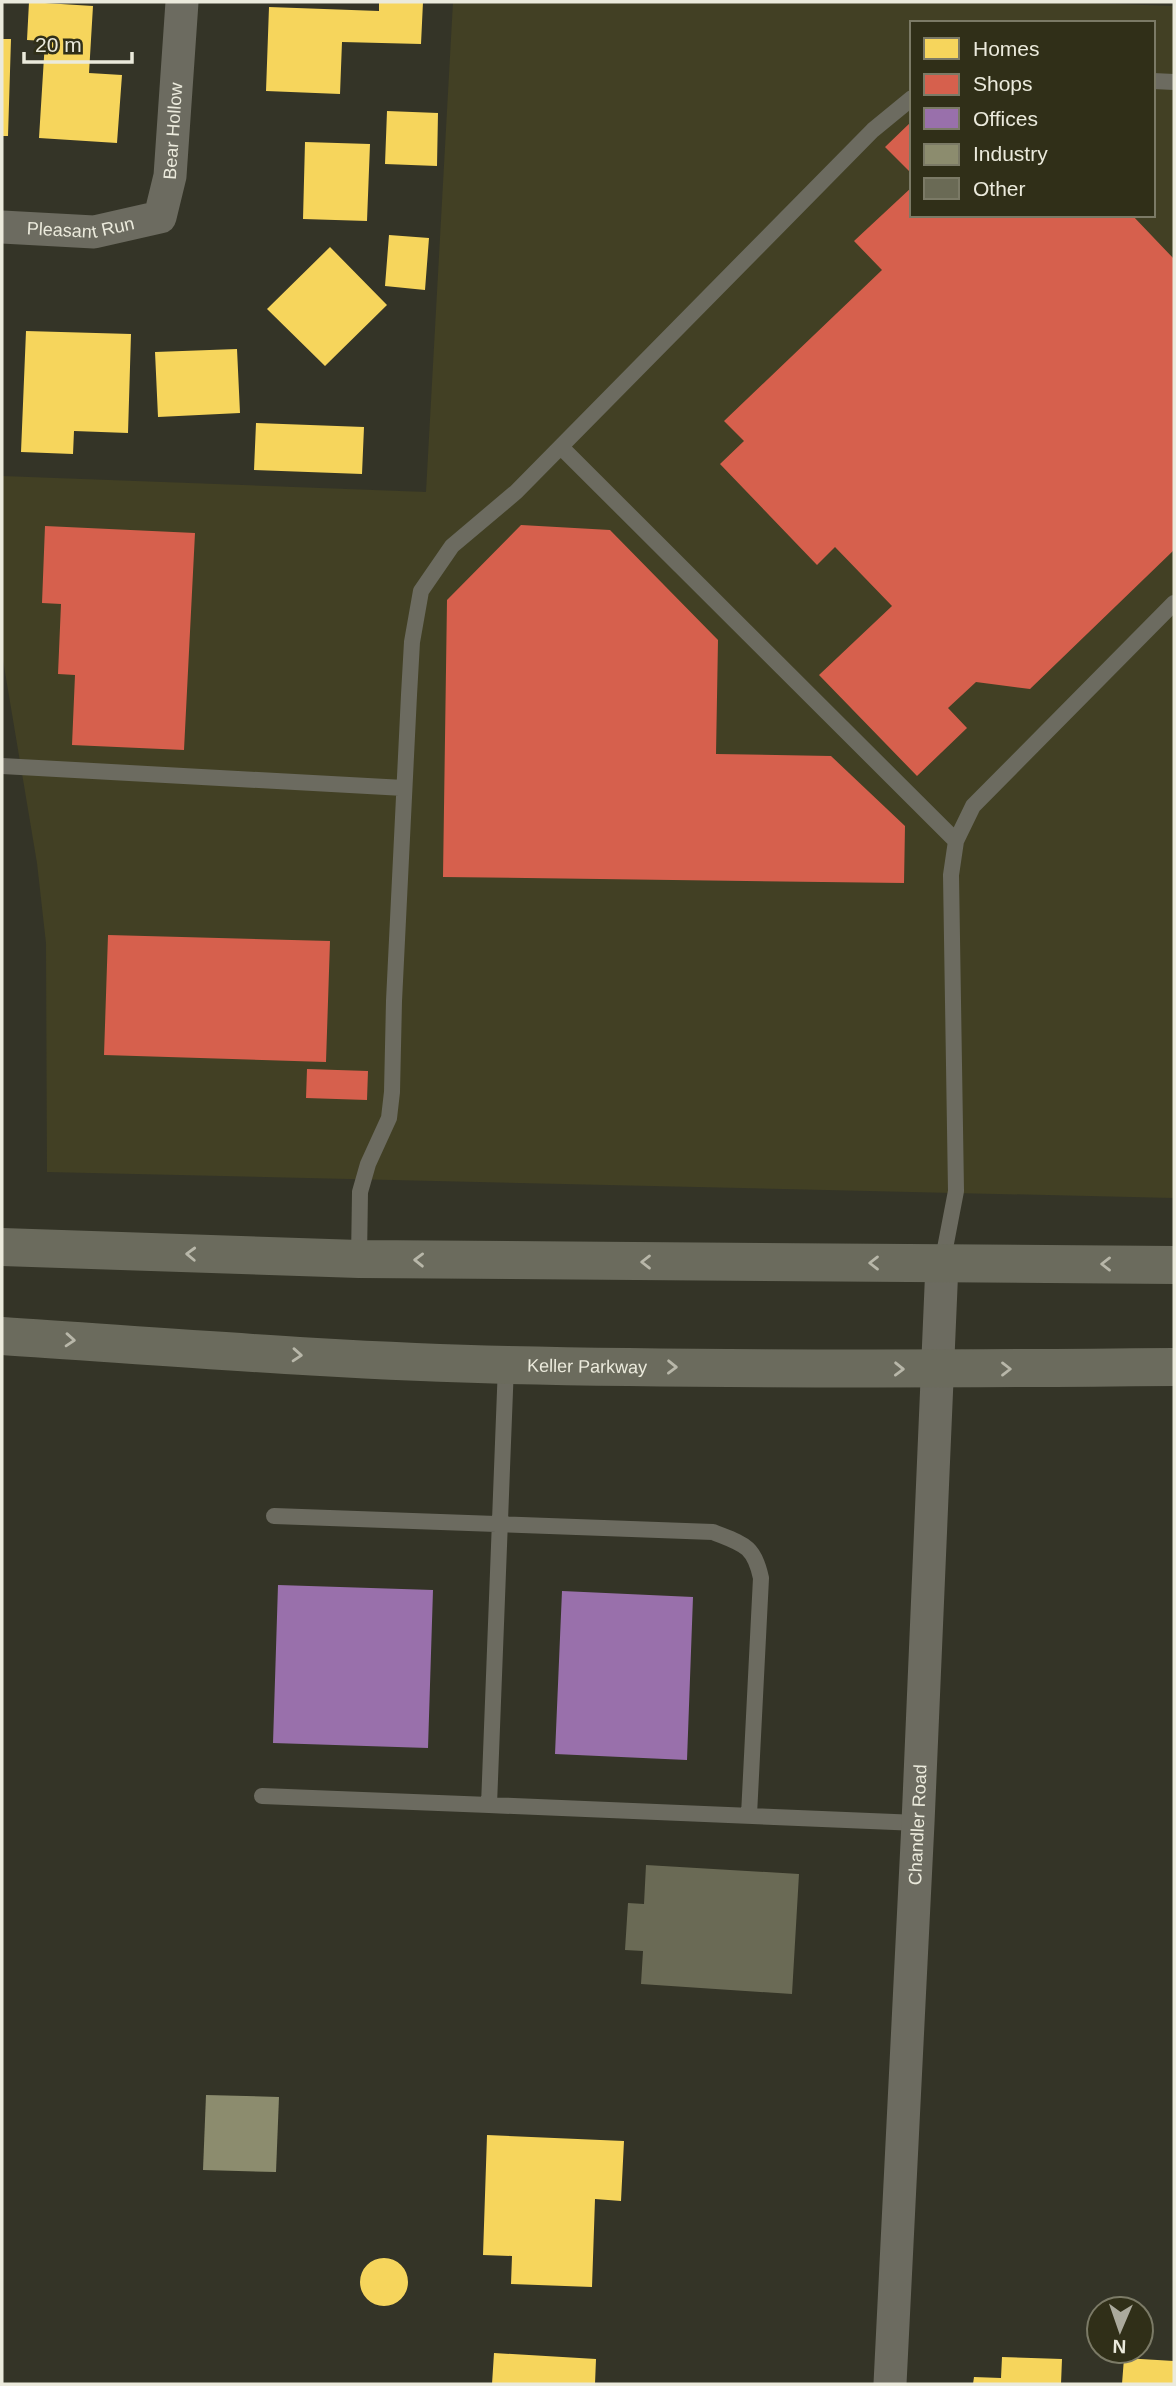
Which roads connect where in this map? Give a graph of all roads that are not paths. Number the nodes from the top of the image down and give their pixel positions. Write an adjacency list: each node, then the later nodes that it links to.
1 (181, 2): 5 (street, Bear Hollow)
2 (1155, 81): 3 (lane)
3 (1174, 82)
4 (910, 101): 7 (lane)
5 (160, 217): 6 (street, Pleasant Run)
6 (2, 227)
7 (561, 447): 10 (lane); 11 (lane)
8 (1174, 603): 11 (lane)
9 (2, 766): 10 (lane)
10 (404, 788): 13 (lane)
11 (956, 841): 14 (lane)
12 (2, 1247): 13 (main road, one-way to 12)
13 (359, 1259): 14 (main road, one-way to 13)
14 (942, 1264): 15 (main road, one-way to 14); 19 (street, Chandler Road)
15 (1174, 1265)
16 (2, 1336): 17 (main road, Keller Parkway, one-way to 17)
17 (506, 1365): 19 (main road, Keller Parkway, one-way to 19); 21 (lane)
18 (1174, 1367): 19 (main road, Keller Parkway, one-way to 18)
19 (937, 1369): 25 (street, Chandler Road)
20 (274, 1516): 21 (lane)
21 (501, 1525): 23 (lane); 24 (lane)
22 (262, 1796): 23 (lane)
23 (489, 1805): 24 (lane)
24 (749, 1815): 25 (lane)
25 (918, 1823): 26 (street, Chandler Road)
26 (890, 2384)

